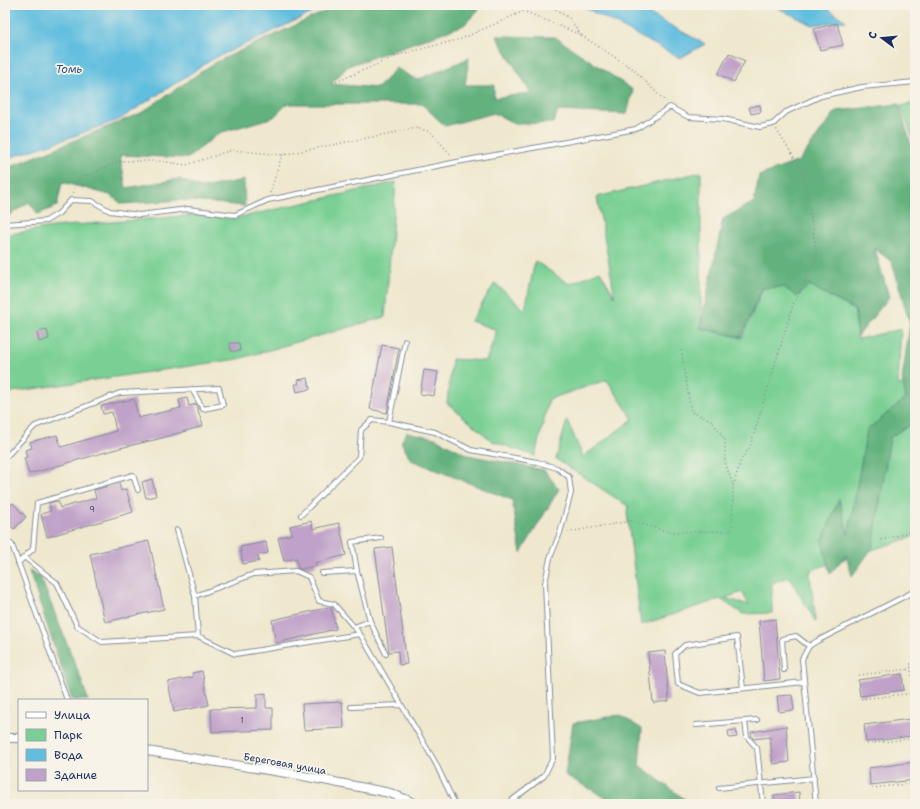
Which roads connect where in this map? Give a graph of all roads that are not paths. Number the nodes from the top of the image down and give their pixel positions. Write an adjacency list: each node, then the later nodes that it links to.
1 (915, 82): 2 (lane)
2 (5, 224)
3 (405, 341): 5 (lane)
4 (192, 389): 4 (lane); 6 (lane)
5 (389, 422): 8 (lane); 41 (lane)
6 (5, 458)
7 (138, 490): 12 (lane)
8 (302, 516)
9 (177, 530): 17 (lane)
10 (381, 538): 14 (lane)
11 (5, 540): 13 (lane)
12 (24, 558): 13 (lane); 21 (lane)
13 (18, 563): 27 (lane)
14 (357, 571): 15 (lane); 18 (lane)
15 (322, 573)
16 (915, 591): 22 (lane)
17 (195, 596): 19 (lane); 21 (lane)
18 (370, 621): 19 (lane); 23 (lane)
19 (354, 627): 20 (lane)
20 (360, 634): 21 (lane); 28 (lane)
21 (198, 636)
22 (809, 646): 24 (lane); 25 (lane)
23 (386, 654)
24 (784, 670)
25 (804, 682): 26 (lane); 36 (lane)
26 (743, 688): 26 (lane)
27 (67, 699)
28 (401, 705): 29 (lane); 40 (lane)
29 (350, 706)
30 (757, 720): 31 (lane)
31 (745, 721): 32 (lane); 37 (lane)
32 (696, 725)
33 (5, 738): 34 (street)
34 (18, 738)
35 (148, 751): 39 (street, Береговая улица)
36 (814, 778): 37 (lane); 43 (lane)
37 (760, 784): 38 (lane); 42 (lane)
38 (719, 788)
39 (417, 804)
40 (455, 804)
41 (507, 804)
42 (762, 804)
43 (816, 804)

